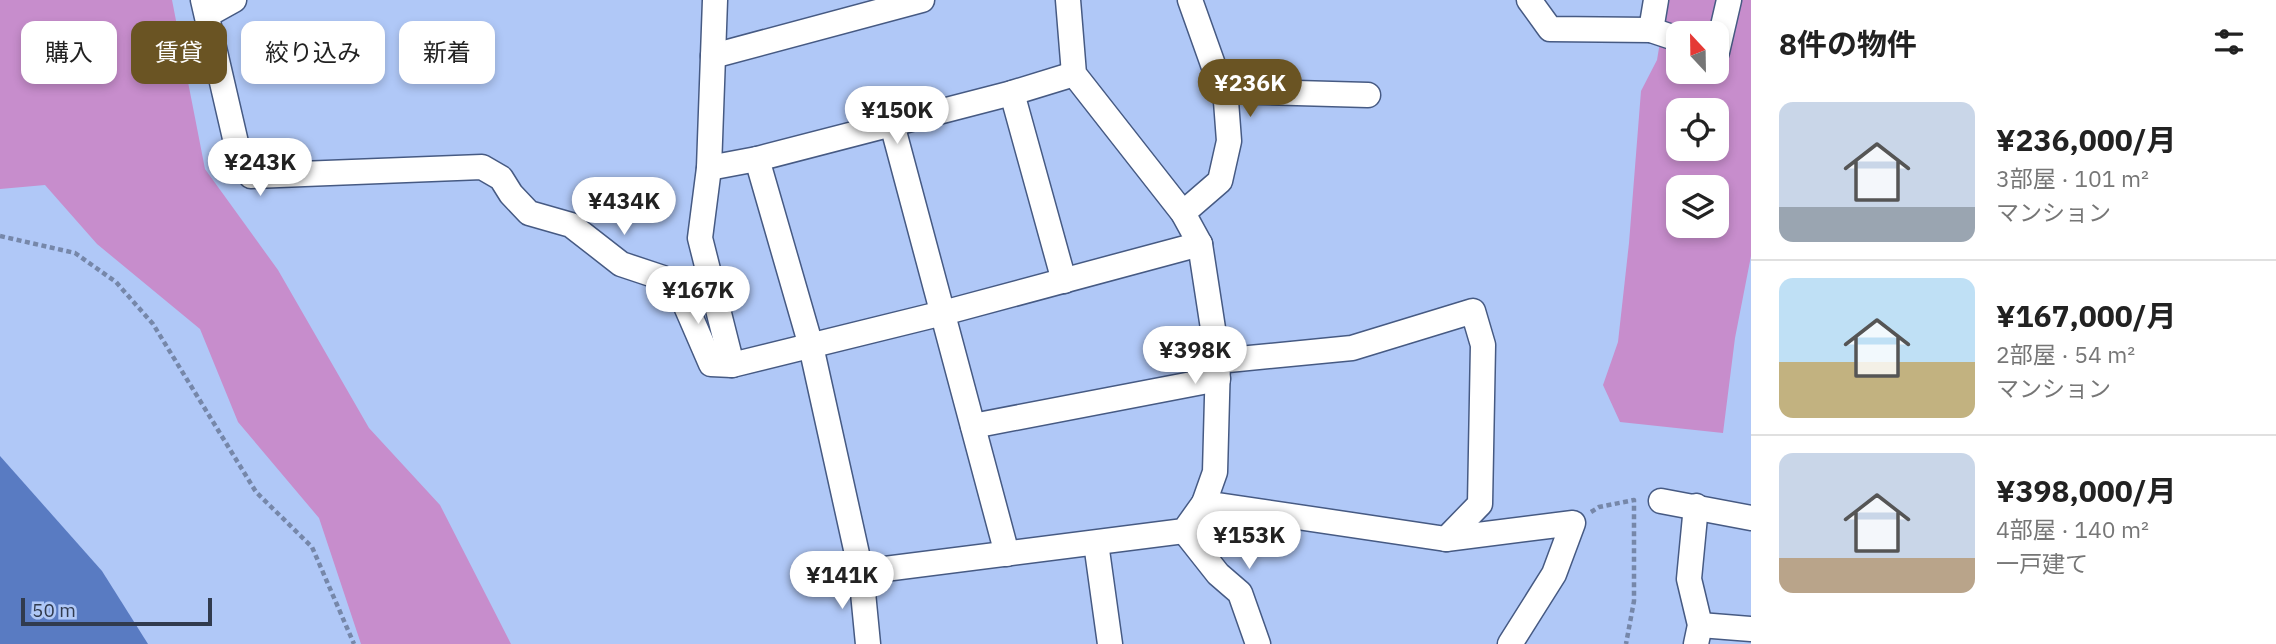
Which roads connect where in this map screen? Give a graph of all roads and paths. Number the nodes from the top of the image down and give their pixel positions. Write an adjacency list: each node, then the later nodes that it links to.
1 (234, 0): 9 (street)
2 (715, 0): 13 (street)
3 (922, 0): 13 (street)
4 (1068, 0): 14 (street)
5 (1191, 0): 15 (street)
6 (1529, 0): 11 (street)
7 (1656, 0): 11 (street)
8 (1729, 0): 10 (street)
9 (205, 8): 27 (street)
10 (1724, 21)
11 (1651, 30): 12 (street)
12 (1666, 35)
13 (713, 56): 20 (street)
14 (1074, 74): 16 (street); 21 (street)
15 (1222, 91): 17 (street); 21 (street)
16 (1012, 93): 18 (street); 24 (street)
17 (1368, 95)
18 (892, 124): 19 (street); 25 (street)
19 (757, 159): 20 (street); 26 (street)
20 (709, 168): 27 (street)
21 (1182, 213): 23 (street)
22 (0, 236): 42 (path)
23 (1200, 244): 24 (street); 28 (street)
24 (1064, 281): 25 (street)
25 (943, 313): 26 (street); 29 (street)
26 (811, 346): 27 (street); 39 (street)
27 (732, 365)
28 (1218, 370): 29 (street); 31 (street); 36 (street)
29 (973, 426): 38 (street)
30 (1661, 501): 32 (street)
31 (1204, 503): 35 (street); 36 (street)
32 (1696, 506): 33 (street); 41 (street)
33 (1751, 518)
34 (1573, 523): 36 (street); 46 (street); 47 (path)
35 (1184, 531): 37 (street); 45 (street)
36 (1446, 539)
37 (1096, 543): 38 (street); 44 (street)
38 (1007, 554): 39 (street)
39 (861, 572): 43 (street)
40 (1751, 629): 41 (street)
41 (1698, 635)
42 (354, 644)
43 (868, 644)
44 (1110, 644)
45 (1258, 644)
46 (1510, 644)
47 (1626, 644)

